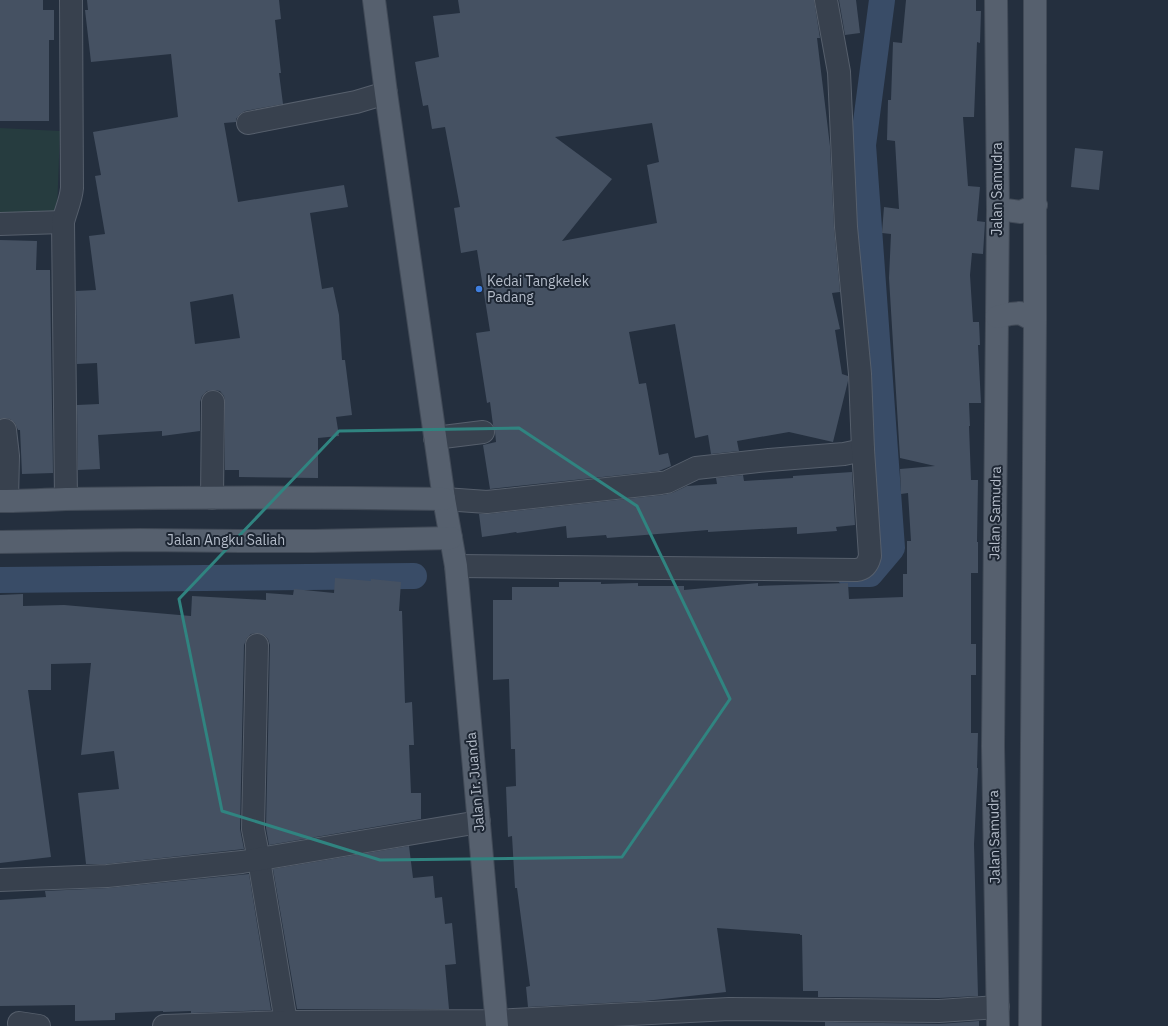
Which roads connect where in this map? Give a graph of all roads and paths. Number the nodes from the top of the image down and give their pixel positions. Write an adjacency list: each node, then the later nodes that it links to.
1 (71, 0): 10 (street)
2 (374, 0): 6 (main road, Jalan Ir. Juanda)
3 (826, 0): 18 (street)
4 (996, 0): 9 (main road, Jalan Samudra)
5 (1035, 0): 8 (main road)
6 (386, 93): 7 (street); 17 (main road, Jalan Ir. Juanda)
7 (248, 124)
8 (1036, 205): 9 (main road); 13 (main road)
9 (998, 209): 12 (main road, Jalan Samudra)
10 (63, 222): 11 (street); 20 (street)
11 (0, 224)
12 (997, 317): 13 (main road); 30 (main road, Jalan Samudra)
13 (1035, 321): 34 (main road)
14 (213, 402): 19 (street)
15 (5, 430): 22 (street)
16 (483, 432): 17 (street)
17 (435, 438): 21 (main road, Jalan Ir. Juanda)
18 (863, 450): 21 (street); 25 (street)
19 (212, 498): 20 (main road); 21 (main road)
20 (66, 499): 22 (main road)
21 (444, 499): 23 (main road, Jalan Ir. Juanda)
22 (4, 501)
23 (451, 538): 24 (main road, Jalan Angku Saliah); 25 (main road, Jalan Ir. Juanda)
24 (0, 542)
25 (456, 566): 27 (main road, Jalan Ir. Juanda)
26 (257, 645): 28 (street)
27 (479, 822): 28 (street); 32 (main road, Jalan Ir. Juanda)
28 (259, 860): 29 (street); 31 (street)
29 (0, 880)
30 (998, 1017): 32 (street)
31 (286, 1022): 32 (street); 33 (street)
32 (496, 1023)
33 (164, 1026)
34 (1030, 1026)

